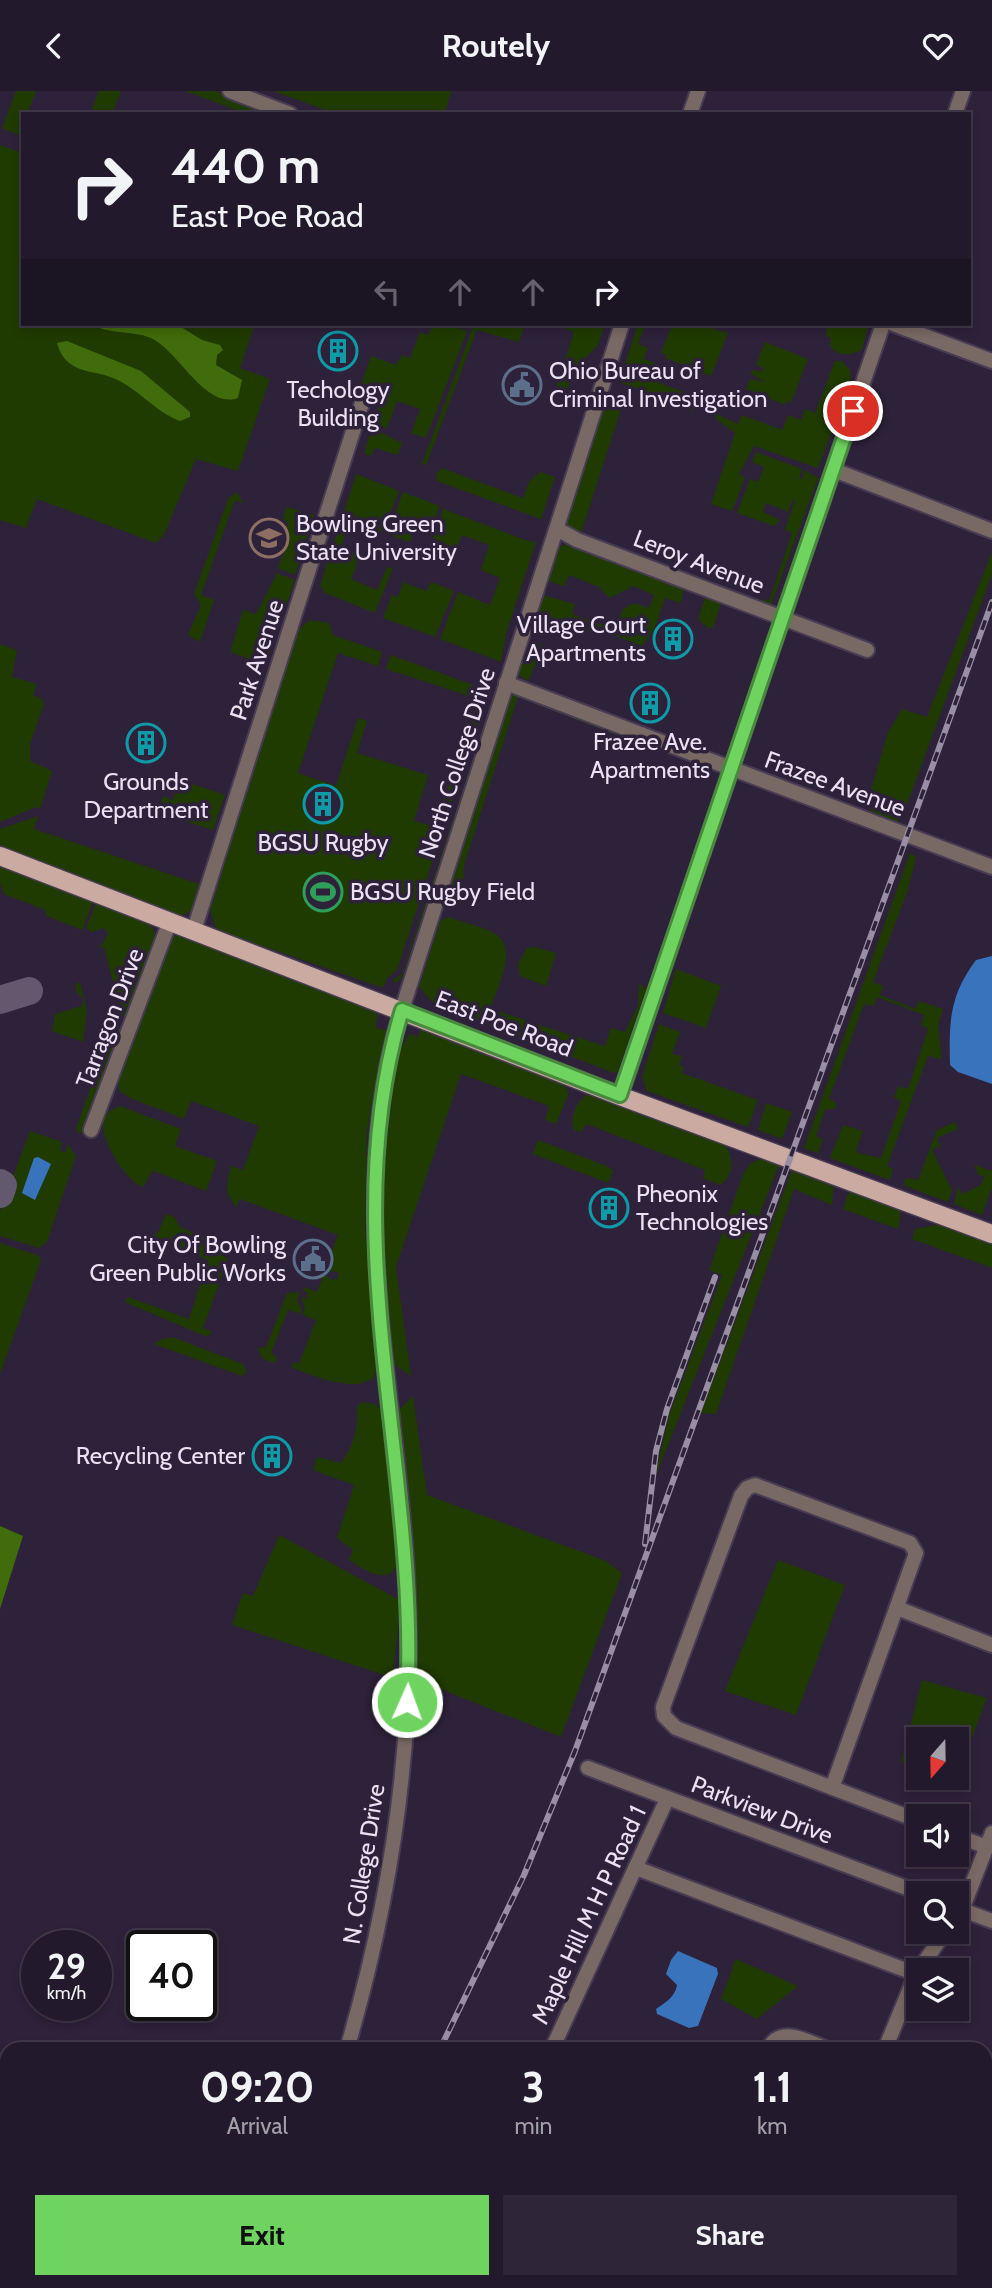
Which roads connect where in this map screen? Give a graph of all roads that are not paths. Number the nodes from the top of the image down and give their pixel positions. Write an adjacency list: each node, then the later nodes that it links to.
1 (230, 91): 4 (street)
2 (698, 91): 5 (street)
3 (963, 91): 6 (street)
4 (285, 112)
5 (691, 112)
6 (956, 112)
7 (621, 326): 13 (street, North College Drive)
8 (882, 326): 12 (street)
9 (898, 326): 10 (street)
10 (992, 361)
11 (362, 403): 22 (street, Park Avenue)
12 (834, 470): 14 (street); 15 (street)
13 (556, 529): 15 (street, Leroy Avenue); 17 (street, North College Drive)
14 (992, 531)
15 (783, 618): 16 (street, Leroy Avenue); 18 (street)
16 (867, 650)
17 (506, 683): 18 (street, Frazee Avenue); 23 (street, North College Drive)
18 (731, 770): 20 (street, Frazee Avenue); 24 (street)
19 (0, 856): 21 (main road, East Poe Road)
20 (992, 867)
21 (170, 921): 22 (main road, East Poe Road); 25 (street, Tarragon Drive)
22 (194, 930): 23 (main road, East Poe Road)
23 (402, 1010): 24 (main road, East Poe Road); 29 (street, North College Drive)
24 (620, 1095): 26 (main road, East Poe Road)
25 (92, 1130)
26 (991, 1230)
27 (897, 1608): 28 (street); 31 (street); 31 (street)
28 (992, 1645)
29 (408, 1683): 43 (street, N. College Drive)
30 (588, 1768): 32 (street, Parkview Drive)
31 (832, 1788): 33 (street)
32 (667, 1799): 36 (street, Maple Hill M H P Road 1); 38 (street, Parkview Drive)
33 (906, 1816)
34 (969, 1838): 35 (street)
35 (989, 1840): 37 (street)
36 (636, 1868): 41 (street); 44 (street, Maple Hill M H P Road 1)
37 (969, 1887)
38 (906, 1888)
39 (969, 1914): 40 (street)
40 (992, 1921)
41 (906, 1971)
42 (906, 1999): 47 (street)
43 (349, 2042)
44 (555, 2042)
45 (773, 2042): 46 (street)
46 (806, 2042)
47 (888, 2042)

